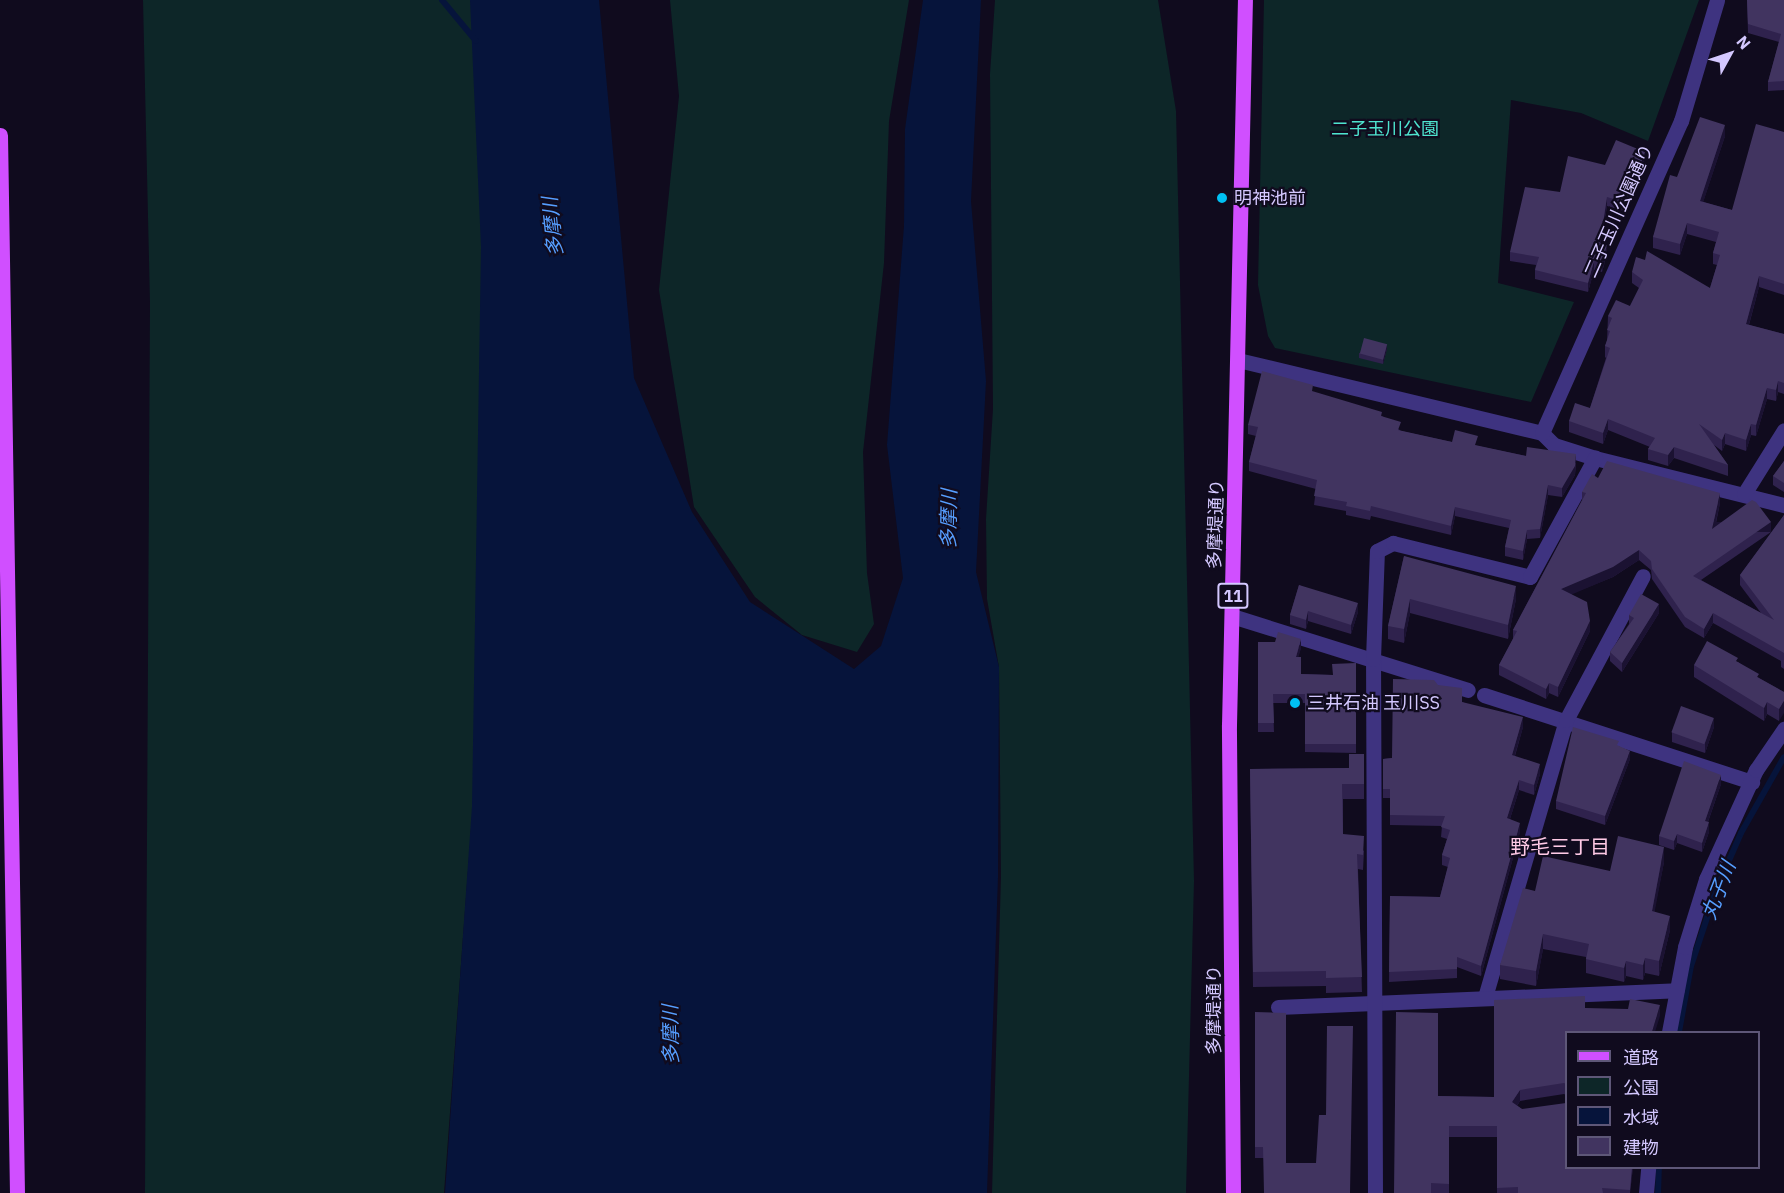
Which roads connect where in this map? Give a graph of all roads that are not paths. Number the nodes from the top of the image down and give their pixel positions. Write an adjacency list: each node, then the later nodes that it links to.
1 (1245, 0): 4 (main road, 多摩堤通り / 11)
2 (1717, 0): 6 (street, 二子玉川公園通り)
3 (0, 135): 24 (main road)
4 (1238, 360): 6 (street); 11 (main road, 多摩堤通り / 11)
5 (1784, 430): 8 (street)
6 (1542, 433): 7 (street)
7 (1595, 458): 8 (street); 12 (street)
8 (1744, 494): 9 (street)
9 (1784, 505)
10 (1643, 576): 15 (street)
11 (1232, 616): 12 (street); 25 (main road, 多摩堤通り / 11)
12 (1373, 659): 13 (street); 20 (street)
13 (1468, 690)
14 (1484, 695): 15 (street)
15 (1566, 720): 17 (street); 19 (street)
16 (1784, 729): 17 (street)
17 (1752, 782): 18 (street)
18 (1677, 990): 19 (street); 22 (street)
19 (1485, 997): 20 (street)
20 (1373, 1004): 21 (street); 26 (street)
21 (1278, 1007)
22 (1669, 1031)
23 (1647, 1169): 27 (street)
24 (17, 1193)
25 (1233, 1193)
26 (1375, 1193)
27 (1646, 1193)

